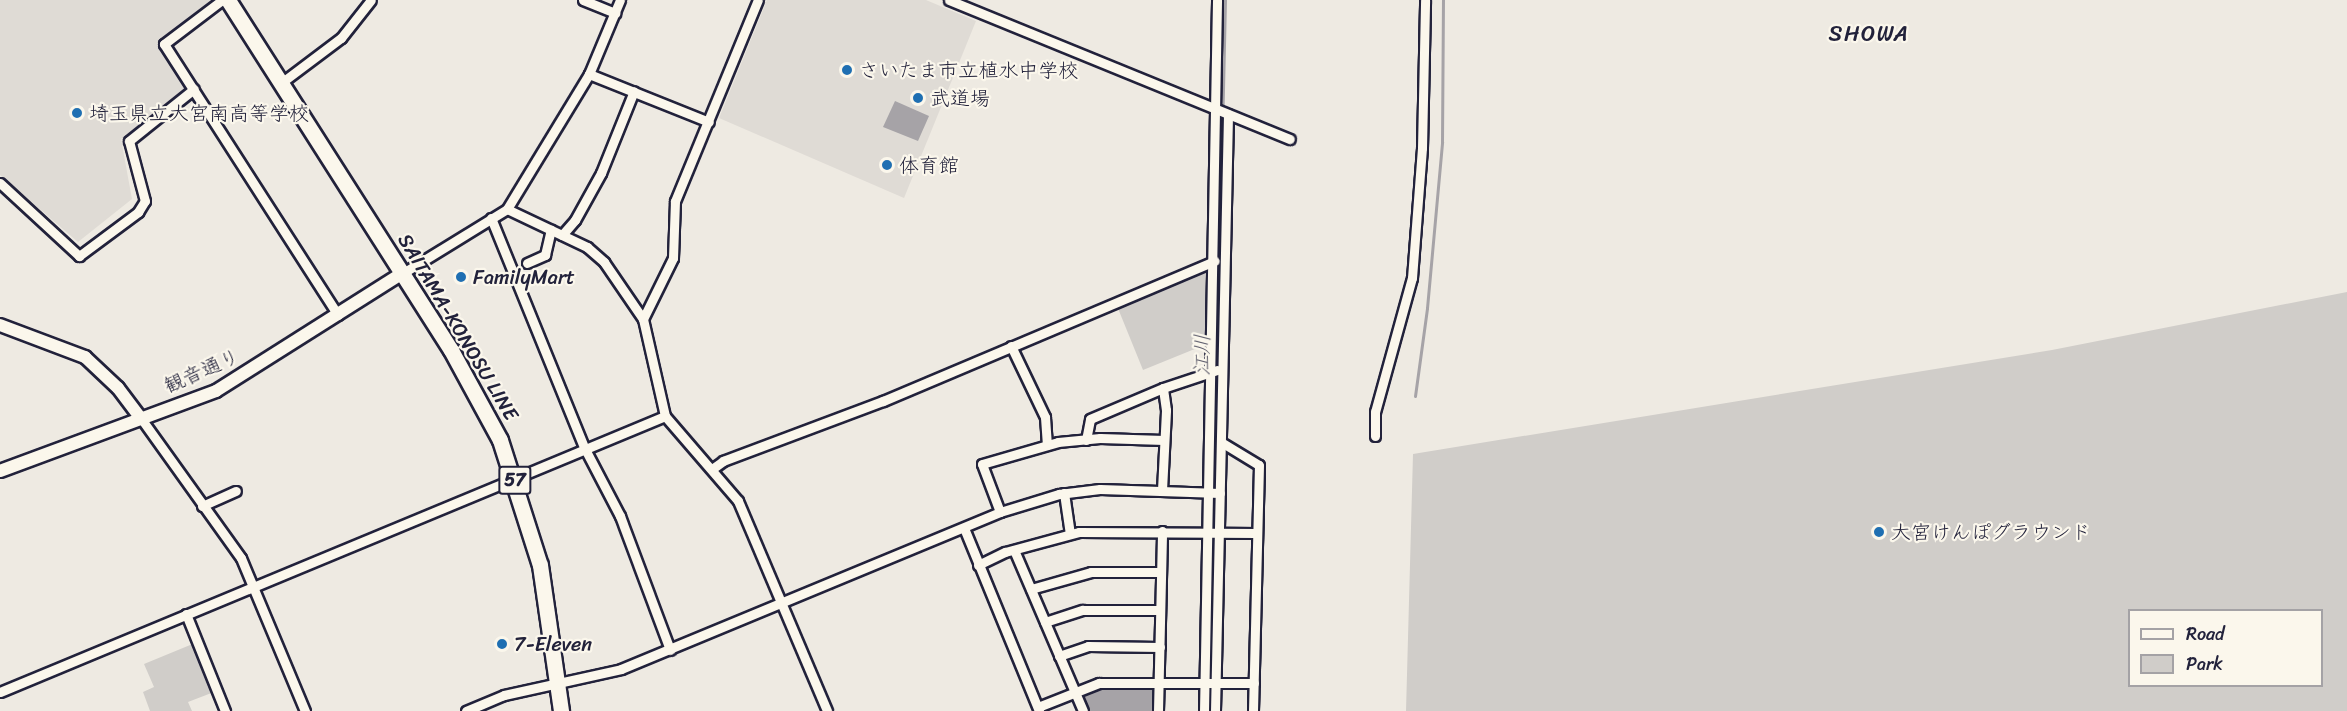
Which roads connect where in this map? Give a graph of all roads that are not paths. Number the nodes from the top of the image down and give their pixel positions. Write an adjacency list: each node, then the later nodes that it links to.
1 (222, 0): 13 (street)
2 (228, 0): 12 (main road, SAITAMA-KONOSU LINE / 57)
3 (371, 0): 12 (street)
4 (583, 0): 10 (street)
5 (620, 0): 10 (street)
6 (758, 0): 16 (street)
7 (949, 0): 15 (street)
8 (1217, 0): 15 (street)
9 (1425, 0): 34 (street)
10 (615, 13): 11 (street)
11 (589, 74): 14 (street); 19 (street)
12 (281, 83): 25 (main road, SAITAMA-KONOSU LINE / 57)
13 (194, 89): 18 (street); 26 (street)
14 (634, 92): 16 (street); 22 (street)
15 (1223, 112): 17 (street); 23 (street); 30 (street)
16 (709, 122): 27 (street)
17 (1290, 139)
18 (0, 183)
19 (507, 209): 20 (street); 21 (street)
20 (491, 218): 25 (street); 39 (street)
21 (551, 230): 22 (street); 24 (street)
22 (562, 235): 27 (street)
23 (1215, 261): 29 (street); 30 (street)
24 (527, 263)
25 (403, 273): 26 (street, 観音通り); 42 (main road, SAITAMA-KONOSU LINE / 57)
26 (338, 315): 33 (street, 観音通り)
27 (643, 319): 32 (street)
28 (1, 327): 33 (street)
29 (1011, 346): 38 (street); 40 (street)
30 (1217, 370): 31 (street); 37 (street); 46 (street)
31 (1163, 388): 35 (street); 36 (street)
32 (665, 416): 39 (street); 40 (street)
33 (140, 417): 41 (street, 観音通り); 47 (street)
34 (1375, 436)
35 (1086, 440): 36 (street); 38 (street)
36 (1164, 440): 43 (street)
37 (1221, 442): 46 (street); 52 (street)
38 (1047, 445): 48 (street)
39 (585, 448): 42 (street); 64 (street)
40 (712, 470): 59 (street)
41 (0, 471)
42 (514, 477): 57 (street); 69 (main road, SAITAMA-KONOSU LINE / 57)
43 (1162, 490): 45 (street); 46 (street)
44 (236, 491): 47 (street)
45 (1064, 493): 48 (street); 53 (street)
46 (1214, 493): 51 (street)
47 (202, 506): 57 (street)
48 (1000, 512): 49 (street)
49 (964, 528): 55 (street); 59 (street)
50 (1162, 531): 51 (street); 53 (street); 56 (street)
51 (1213, 532): 52 (street); 67 (street)
52 (1257, 533): 68 (street)
53 (1070, 534): 54 (street)
54 (1014, 550): 55 (street); 58 (street)
55 (978, 565): 72 (street)
56 (1161, 572): 58 (street); 60 (street)
57 (253, 585): 61 (street); 74 (street)
58 (1030, 589): 62 (street)
59 (781, 600): 64 (street); 77 (street)
60 (1160, 610): 62 (street); 63 (street)
61 (186, 614): 70 (street); 73 (street)
62 (1045, 622): 65 (street)
63 (1160, 647): 65 (street); 66 (street)
64 (670, 650): 69 (street)
65 (1059, 656): 71 (street)
66 (1159, 682): 67 (street); 71 (street); 79 (street)
67 (1210, 682): 68 (street); 80 (street); 81 (street)
68 (1254, 683): 82 (street)
69 (558, 684): 75 (street); 76 (main road, SAITAMA-KONOSU LINE / 57)
70 (0, 692)
71 (1075, 692): 72 (street); 78 (street)
72 (1039, 709)
73 (225, 711)
74 (305, 711)
75 (466, 711)
76 (561, 711)
77 (827, 711)
78 (1083, 711)
79 (1158, 711)
80 (1204, 711)
81 (1215, 711)
82 (1253, 711)

